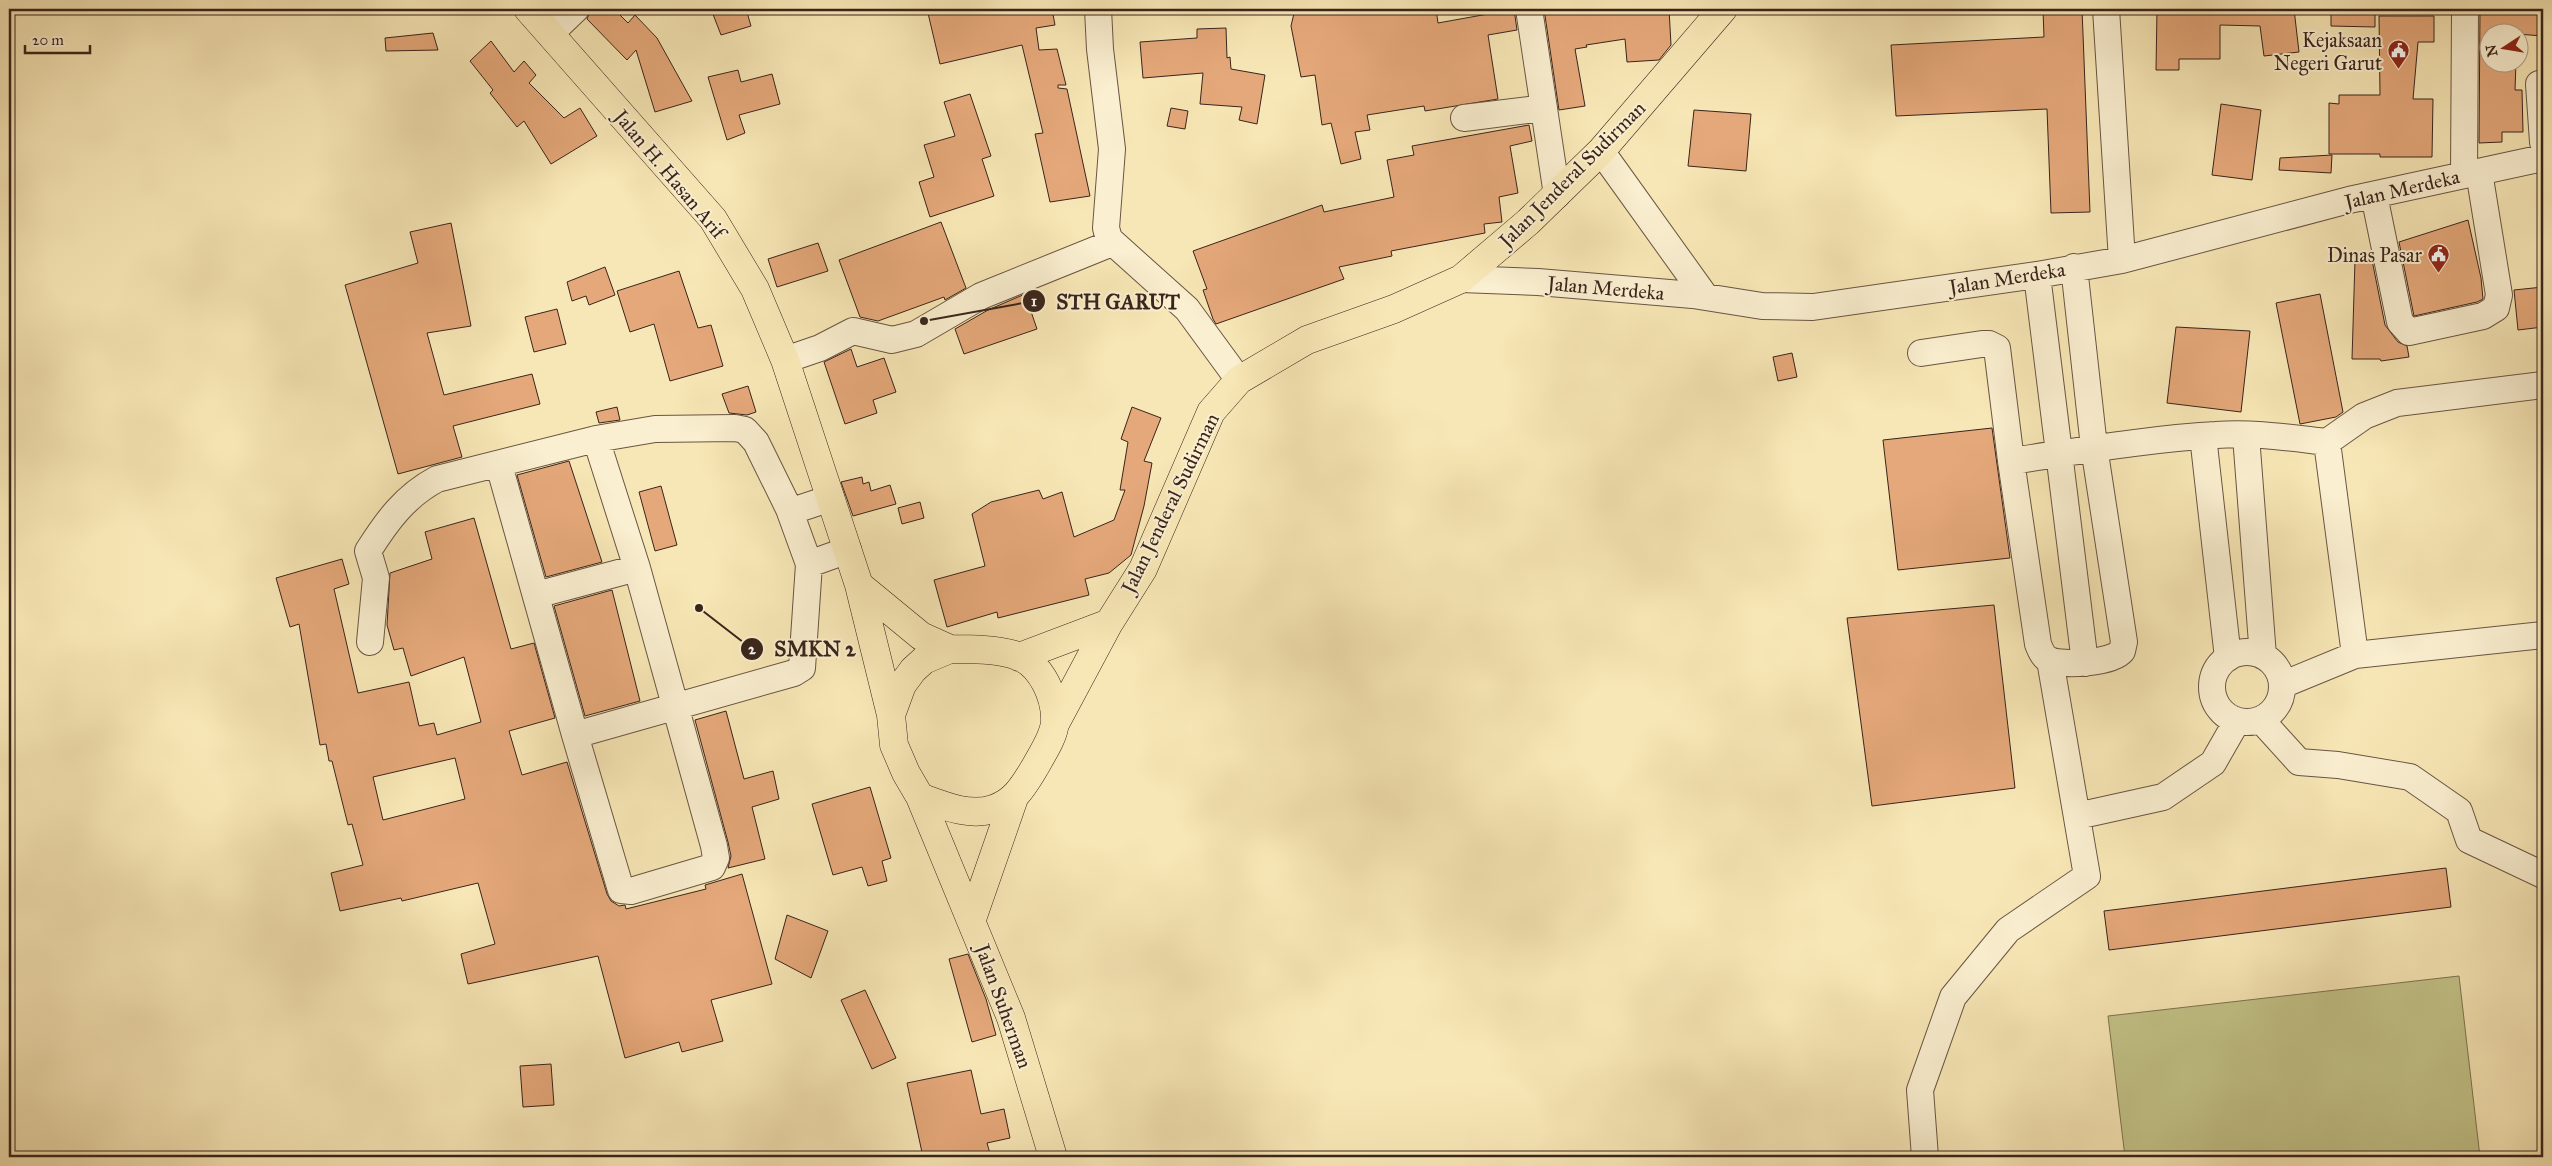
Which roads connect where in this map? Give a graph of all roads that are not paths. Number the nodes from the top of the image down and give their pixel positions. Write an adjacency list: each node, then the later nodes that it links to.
1 (528, 9): 8 (main road, Jalan H. Hasan Arif)
2 (576, 9): 8 (street)
3 (1098, 9): 18 (street)
4 (1530, 9): 10 (street)
5 (1723, 9): 13 (main road, Jalan Jenderal Sudirman)
6 (2106, 9): 19 (street)
7 (2466, 9): 15 (street)
8 (550, 34): 25 (main road, Jalan H. Hasan Arif)
9 (2543, 84): 12 (street)
10 (1544, 108): 11 (street); 16 (street)
11 (1464, 118)
12 (2543, 142)
13 (1601, 150): 16 (main road, Jalan Jenderal Sudirman); 23 (street)
14 (2543, 158): 15 (street, Jalan Merdeka)
15 (2471, 173): 17 (street, Jalan Merdeka); 17 (street)
16 (1557, 195): 22 (main road, Jalan Jenderal Sudirman)
17 (2374, 195): 19 (street, Jalan Merdeka)
18 (1112, 243): 25 (street); 26 (street)
19 (2122, 260): 20 (street, Jalan Merdeka)
20 (2074, 267): 21 (street, Jalan Merdeka); 32 (street)
21 (2037, 275): 23 (street, Jalan Merdeka); 33 (street)
22 (1461, 279): 23 (street, Jalan Merdeka); 26 (main road, Jalan Jenderal Sudirman)
23 (1705, 296)
24 (1921, 352): 34 (street)
25 (785, 360): 36 (main road, Jalan H. Hasan Arif)
26 (1240, 380): 43 (main road, Jalan Jenderal Sudirman)
27 (2543, 385): 31 (street)
28 (2203, 436): 29 (street); 32 (street); 50 (street)
29 (2246, 436): 31 (street); 49 (street)
30 (596, 440): 35 (street); 37 (street); 40 (street)
31 (2327, 442): 47 (street)
32 (2094, 447): 33 (street); 52 (street)
33 (2059, 454): 34 (street); 52 (street)
34 (2011, 461): 51 (street)
35 (499, 465): 42 (street); 45 (street)
36 (831, 498): 37 (street); 38 (main road, Jalan H. Hasan Arif)
37 (789, 509): 39 (street)
38 (848, 550): 39 (street); 41 (main road, Jalan H. Hasan Arif)
39 (809, 564): 54 (street)
40 (637, 568): 42 (street); 54 (street)
41 (859, 585): 46 (main road); 55 (main road, Jalan H. Hasan Arif)
42 (536, 595): 58 (street)
43 (1109, 623): 48 (main road); 57 (main road, Jalan Jenderal Sudirman)
44 (2543, 634): 47 (street)
45 (370, 642)
46 (950, 649): 48 (main road); 55 (main road)
47 (2355, 655): 53 (street)
48 (1019, 656): 57 (main road)
49 (2263, 656): 50 (street); 53 (street)
50 (2228, 658): 56 (street)
51 (2050, 660): 52 (street); 61 (street)
52 (2084, 663)
53 (2282, 685): 56 (street)
54 (677, 707): 58 (street); 58 (street)
55 (891, 715): 59 (main road)
56 (2249, 721): 61 (street); 62 (street)
57 (1055, 724): 60 (main road)
58 (575, 735)
59 (920, 797): 60 (main road); 63 (main road, Jalan Suherman)
60 (1014, 798): 63 (main road)
61 (2076, 816): 65 (street)
62 (2543, 875)
63 (972, 919): 64 (main road, Jalan Suherman)
64 (1052, 1157)
65 (1925, 1157)

